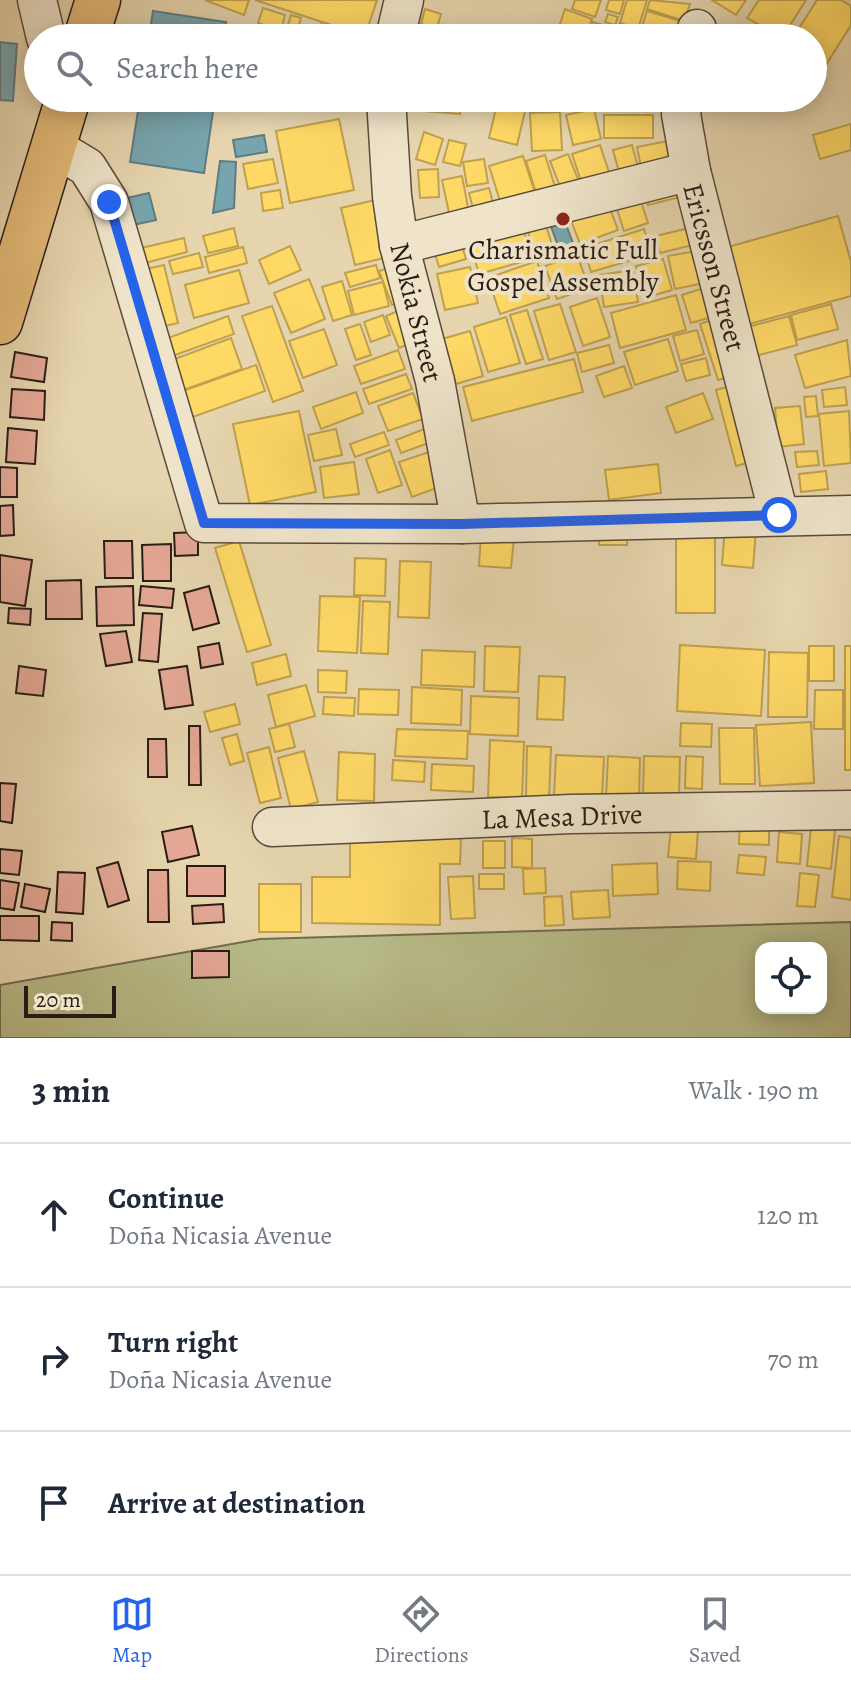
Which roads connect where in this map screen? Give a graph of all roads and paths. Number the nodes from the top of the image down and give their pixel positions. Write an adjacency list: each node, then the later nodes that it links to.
1 (37, 0): 4 (street)
2 (98, 0): 5 (main road)
3 (404, 0): 6 (street)
4 (43, 24)
5 (90, 24)
6 (398, 24)
7 (387, 112): 11 (street, Nokia Street)
8 (684, 112): 10 (street)
9 (62, 113): 12 (main road); 15 (street)
10 (691, 171): 11 (street, Ericsson Street); 13 (street, Ericsson Street)
11 (399, 245): 15 (street, Nokia Street)
12 (0, 322)
13 (779, 515): 14 (street); 15 (street)
14 (851, 515)
15 (461, 524)
16 (851, 810): 17 (street, La Mesa Drive)
17 (272, 827)

